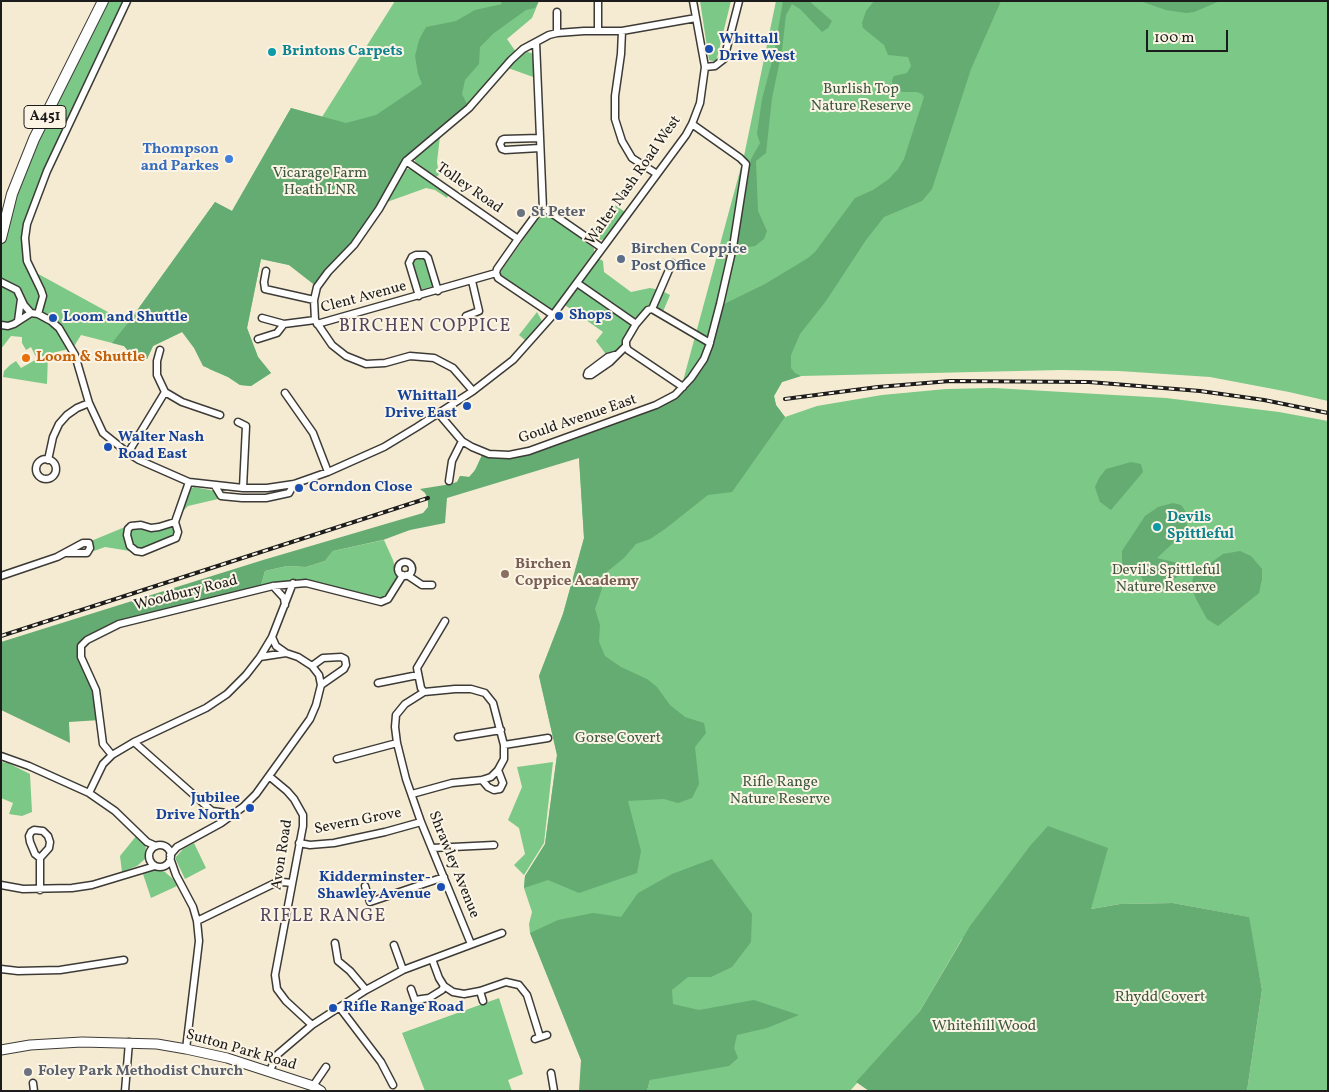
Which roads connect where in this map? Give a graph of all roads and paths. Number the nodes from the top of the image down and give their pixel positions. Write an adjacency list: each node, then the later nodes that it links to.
1 (102, 1): 19 (main road, A451)
2 (127, 1): 33 (street)
3 (598, 1): 8 (street)
4 (693, 1): 7 (street, Walter Nash Road West)
5 (739, 1): 12 (street)
6 (557, 12): 10 (street)
7 (696, 18): 9 (street); 12 (street, Walter Nash Road West)
8 (598, 30): 9 (street); 10 (street)
9 (622, 31): 17 (street)
10 (557, 33): 11 (street)
11 (536, 42): 14 (street); 16 (street)
12 (705, 67): 13 (street, Walter Nash Road West)
13 (692, 124): 17 (street, Walter Nash Road West); 43 (street, Gould Avenue East)
14 (540, 138): 15 (street); 15 (street)
15 (540, 148): 18 (street)
16 (406, 161): 20 (street, Tolley Road); 31 (street)
17 (657, 174): 21 (street, Walter Nash Road West)
18 (543, 209): 20 (street); 21 (street)
19 (1, 238)
20 (518, 239): 24 (street)
21 (602, 248): 27 (street, Walter Nash Road West)
22 (672, 264): 32 (street)
23 (266, 271): 31 (street)
24 (496, 273): 25 (street, Clent Avenue); 34 (street)
25 (472, 281): 28 (street, Clent Avenue); 35 (street)
26 (1, 282): 30 (street)
27 (577, 283): 34 (street); 40 (street)
28 (438, 291): 29 (street, Clent Avenue); 29 (street, Clent Avenue)
29 (419, 296): 38 (street, Clent Avenue)
30 (21, 299): 33 (street); 37 (street)
31 (314, 300): 38 (street)
32 (652, 309): 40 (street); 43 (street)
33 (35, 313): 37 (street); 51 (street)
34 (553, 315): 48 (street)
35 (466, 316)
36 (262, 318): 39 (street)
37 (18, 320): 41 (street)
38 (316, 322): 39 (street, Clent Avenue); 48 (street)
39 (284, 324): 42 (street)
40 (636, 324): 44 (street)
41 (1, 326)
42 (258, 339)
43 (710, 343): 47 (street, Gould Avenue East)
44 (626, 346): 46 (street); 47 (street)
45 (160, 350): 49 (street)
46 (615, 356)
47 (683, 387): 55 (street, Gould Avenue East)
48 (473, 391): 52 (street)
49 (166, 392): 53 (street); 56 (street)
50 (285, 393): 58 (street)
51 (89, 403): 56 (street); 57 (street)
52 (439, 414): 55 (street, Gould Avenue East); 58 (street)
53 (220, 415)
54 (238, 422): 63 (street)
55 (462, 441): 59 (street)
56 (128, 453): 60 (street)
57 (48, 460)
58 (328, 472): 61 (street)
59 (449, 481)
60 (189, 482): 62 (street); 64 (street)
61 (294, 484): 62 (street); 63 (street)
62 (215, 486): 63 (street)
63 (243, 488)
64 (175, 522): 64 (street)
65 (65, 553): 66 (street)
66 (1, 576)
67 (293, 583): 68 (street, Woodbury Road); 69 (street, Woodbury Road); 70 (street)
68 (432, 585)
69 (273, 586): 70 (street); 86 (street, Woodbury Road)
70 (286, 606): 72 (street)
71 (445, 621): 76 (street)
72 (272, 637): 73 (street); 74 (street)
73 (286, 653): 74 (street); 75 (street)
74 (260, 657): 83 (street)
75 (312, 666): 78 (street); 78 (street)
76 (418, 675): 77 (street); 79 (street)
77 (378, 683)
78 (321, 685): 90 (street)
79 (424, 692): 80 (street); 84 (street)
80 (501, 730): 81 (street); 85 (street)
81 (458, 737)
82 (548, 738): 85 (street)
83 (134, 742): 86 (street); 94 (street)
84 (397, 743): 88 (street); 93 (street)
85 (504, 745): 89 (street)
86 (112, 755): 92 (street)
87 (1, 756): 92 (street)
88 (337, 759)
89 (498, 770): 91 (street); 91 (street)
90 (269, 776): 95 (street); 99 (street, Avon Road)
91 (482, 780): 93 (street)
92 (89, 794): 98 (street)
93 (412, 794): 96 (street, Shrawley Avenue)
94 (212, 811): 95 (street); 97 (street)
95 (234, 814): 97 (street)
96 (421, 822): 99 (street, Severn Grove); 104 (street, Shrawley Avenue)
97 (213, 828): 102 (street)
98 (147, 842): 101 (street); 107 (street)
99 (299, 843): 112 (street, Avon Road)
100 (494, 845): 104 (street)
101 (156, 846): 103 (street); 107 (street)
102 (177, 847): 103 (street); 105 (street)
103 (167, 848): 105 (street)
104 (432, 848): 111 (street, Shrawley Avenue)
105 (170, 856): 108 (street); 110 (street)
106 (40, 858): 115 (street)
107 (149, 858): 108 (street); 109 (street)
108 (158, 866): 109 (street); 110 (street)
109 (137, 871): 115 (street)
110 (176, 875): 116 (street)
111 (444, 877): 114 (street); 119 (street, Shrawley Avenue)
112 (292, 883): 116 (street); 131 (street, Avon Road)
113 (1, 885): 115 (street)
114 (365, 886)
115 (40, 890)
116 (197, 921): 134 (street)
117 (502, 933): 119 (street)
118 (335, 943): 127 (street)
119 (471, 944): 121 (street)
120 (394, 945): 124 (street)
121 (432, 959): 124 (street); 125 (street)
122 (124, 960): 123 (street)
123 (1, 969)
124 (403, 970): 127 (street)
125 (444, 986): 126 (street); 128 (street)
126 (412, 989)
127 (366, 990): 130 (street)
128 (480, 991): 129 (street); 132 (street)
129 (483, 1001)
130 (340, 1008): 131 (street); 140 (street)
131 (312, 1025): 137 (street)
132 (541, 1037)
133 (129, 1042): 134 (main road, Sutton Park Road); 135 (main road, Sutton Park Road); 143 (street)
134 (186, 1049): 137 (main road, Sutton Park Road)
135 (1, 1050)
136 (326, 1067): 141 (street)
137 (270, 1071): 141 (main road, Sutton Park Road)
138 (551, 1073): 145 (street)
139 (33, 1083): 142 (street)
140 (393, 1085)
141 (313, 1086): 144 (main road, Sutton Park Road)
142 (34, 1091)
143 (125, 1091)
144 (321, 1091)
145 (554, 1091)

